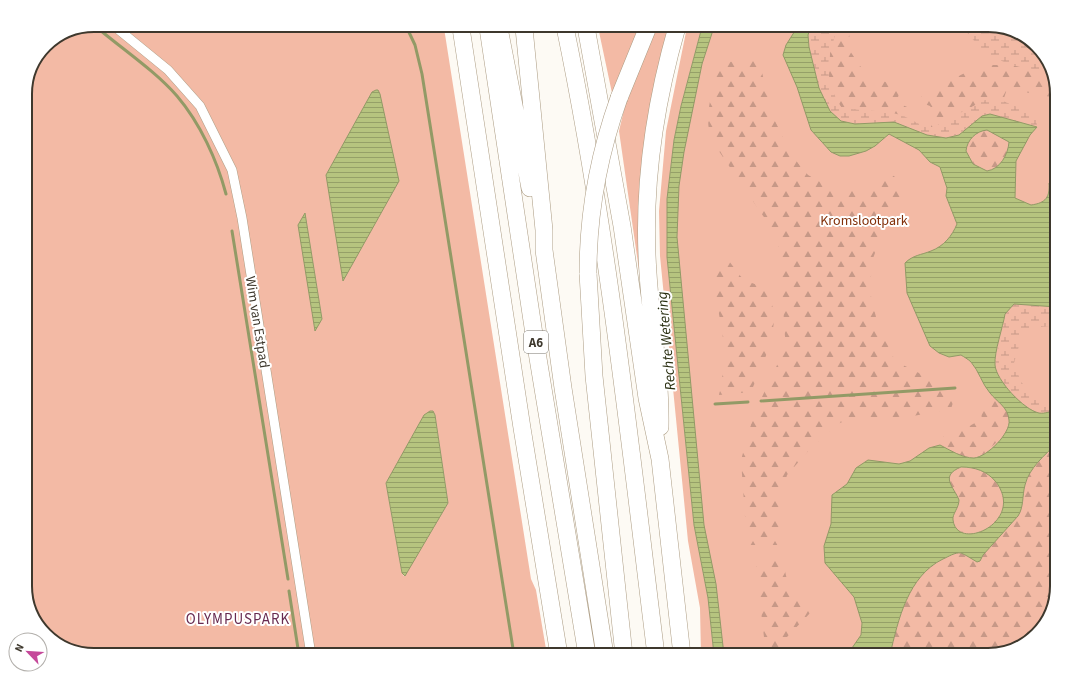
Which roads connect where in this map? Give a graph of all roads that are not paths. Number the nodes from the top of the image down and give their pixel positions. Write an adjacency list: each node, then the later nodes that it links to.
1 (121, 32): 12 (street, Wim van Estpad)
2 (462, 32): 13 (highway, A6)
3 (489, 32): 14 (highway, A6)
4 (500, 32): 10 (highway, A6)
5 (524, 32): 10 (highway, A6)
6 (566, 32): 17 (highway)
7 (587, 32): 11 (highway)
8 (646, 32): 16 (highway, bridge)
9 (676, 32): 11 (highway)
10 (544, 250): 15 (highway, A6)
11 (660, 459): 18 (highway)
12 (310, 648)
13 (558, 648)
14 (586, 648)
15 (604, 648)
16 (623, 648)
17 (655, 648)
18 (681, 648)

